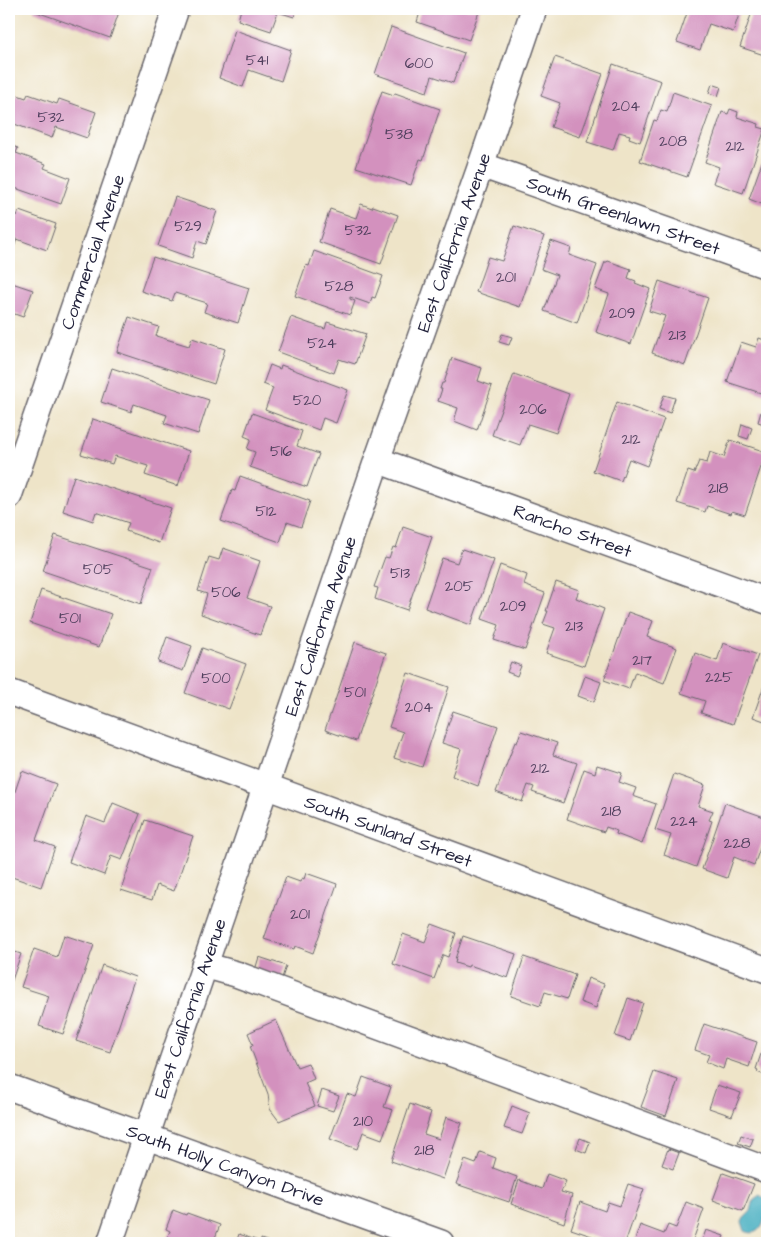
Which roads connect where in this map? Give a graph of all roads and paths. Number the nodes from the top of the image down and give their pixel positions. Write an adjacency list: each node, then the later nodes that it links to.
1 (176, 9): 6 (street, Commercial Avenue)
2 (534, 9): 3 (street, East California Avenue)
3 (481, 165): 4 (street, South Greenlawn Street); 5 (street, East California Avenue)
4 (767, 266)
5 (377, 460): 7 (street, Rancho Street); 9 (street, East California Avenue)
6 (9, 496)
7 (767, 601)
8 (9, 692): 9 (street, South Sunland Street)
9 (266, 785): 10 (street, East California Avenue); 11 (street, South Sunland Street)
10 (204, 965): 13 (street, East California Avenue); 14 (street)
11 (767, 970)
12 (9, 1087): 13 (street, South Holly Canyon Drive)
13 (145, 1137): 15 (street, East California Avenue); 16 (street, South Holly Canyon Drive)
14 (767, 1170)
15 (110, 1243)
16 (441, 1243)

